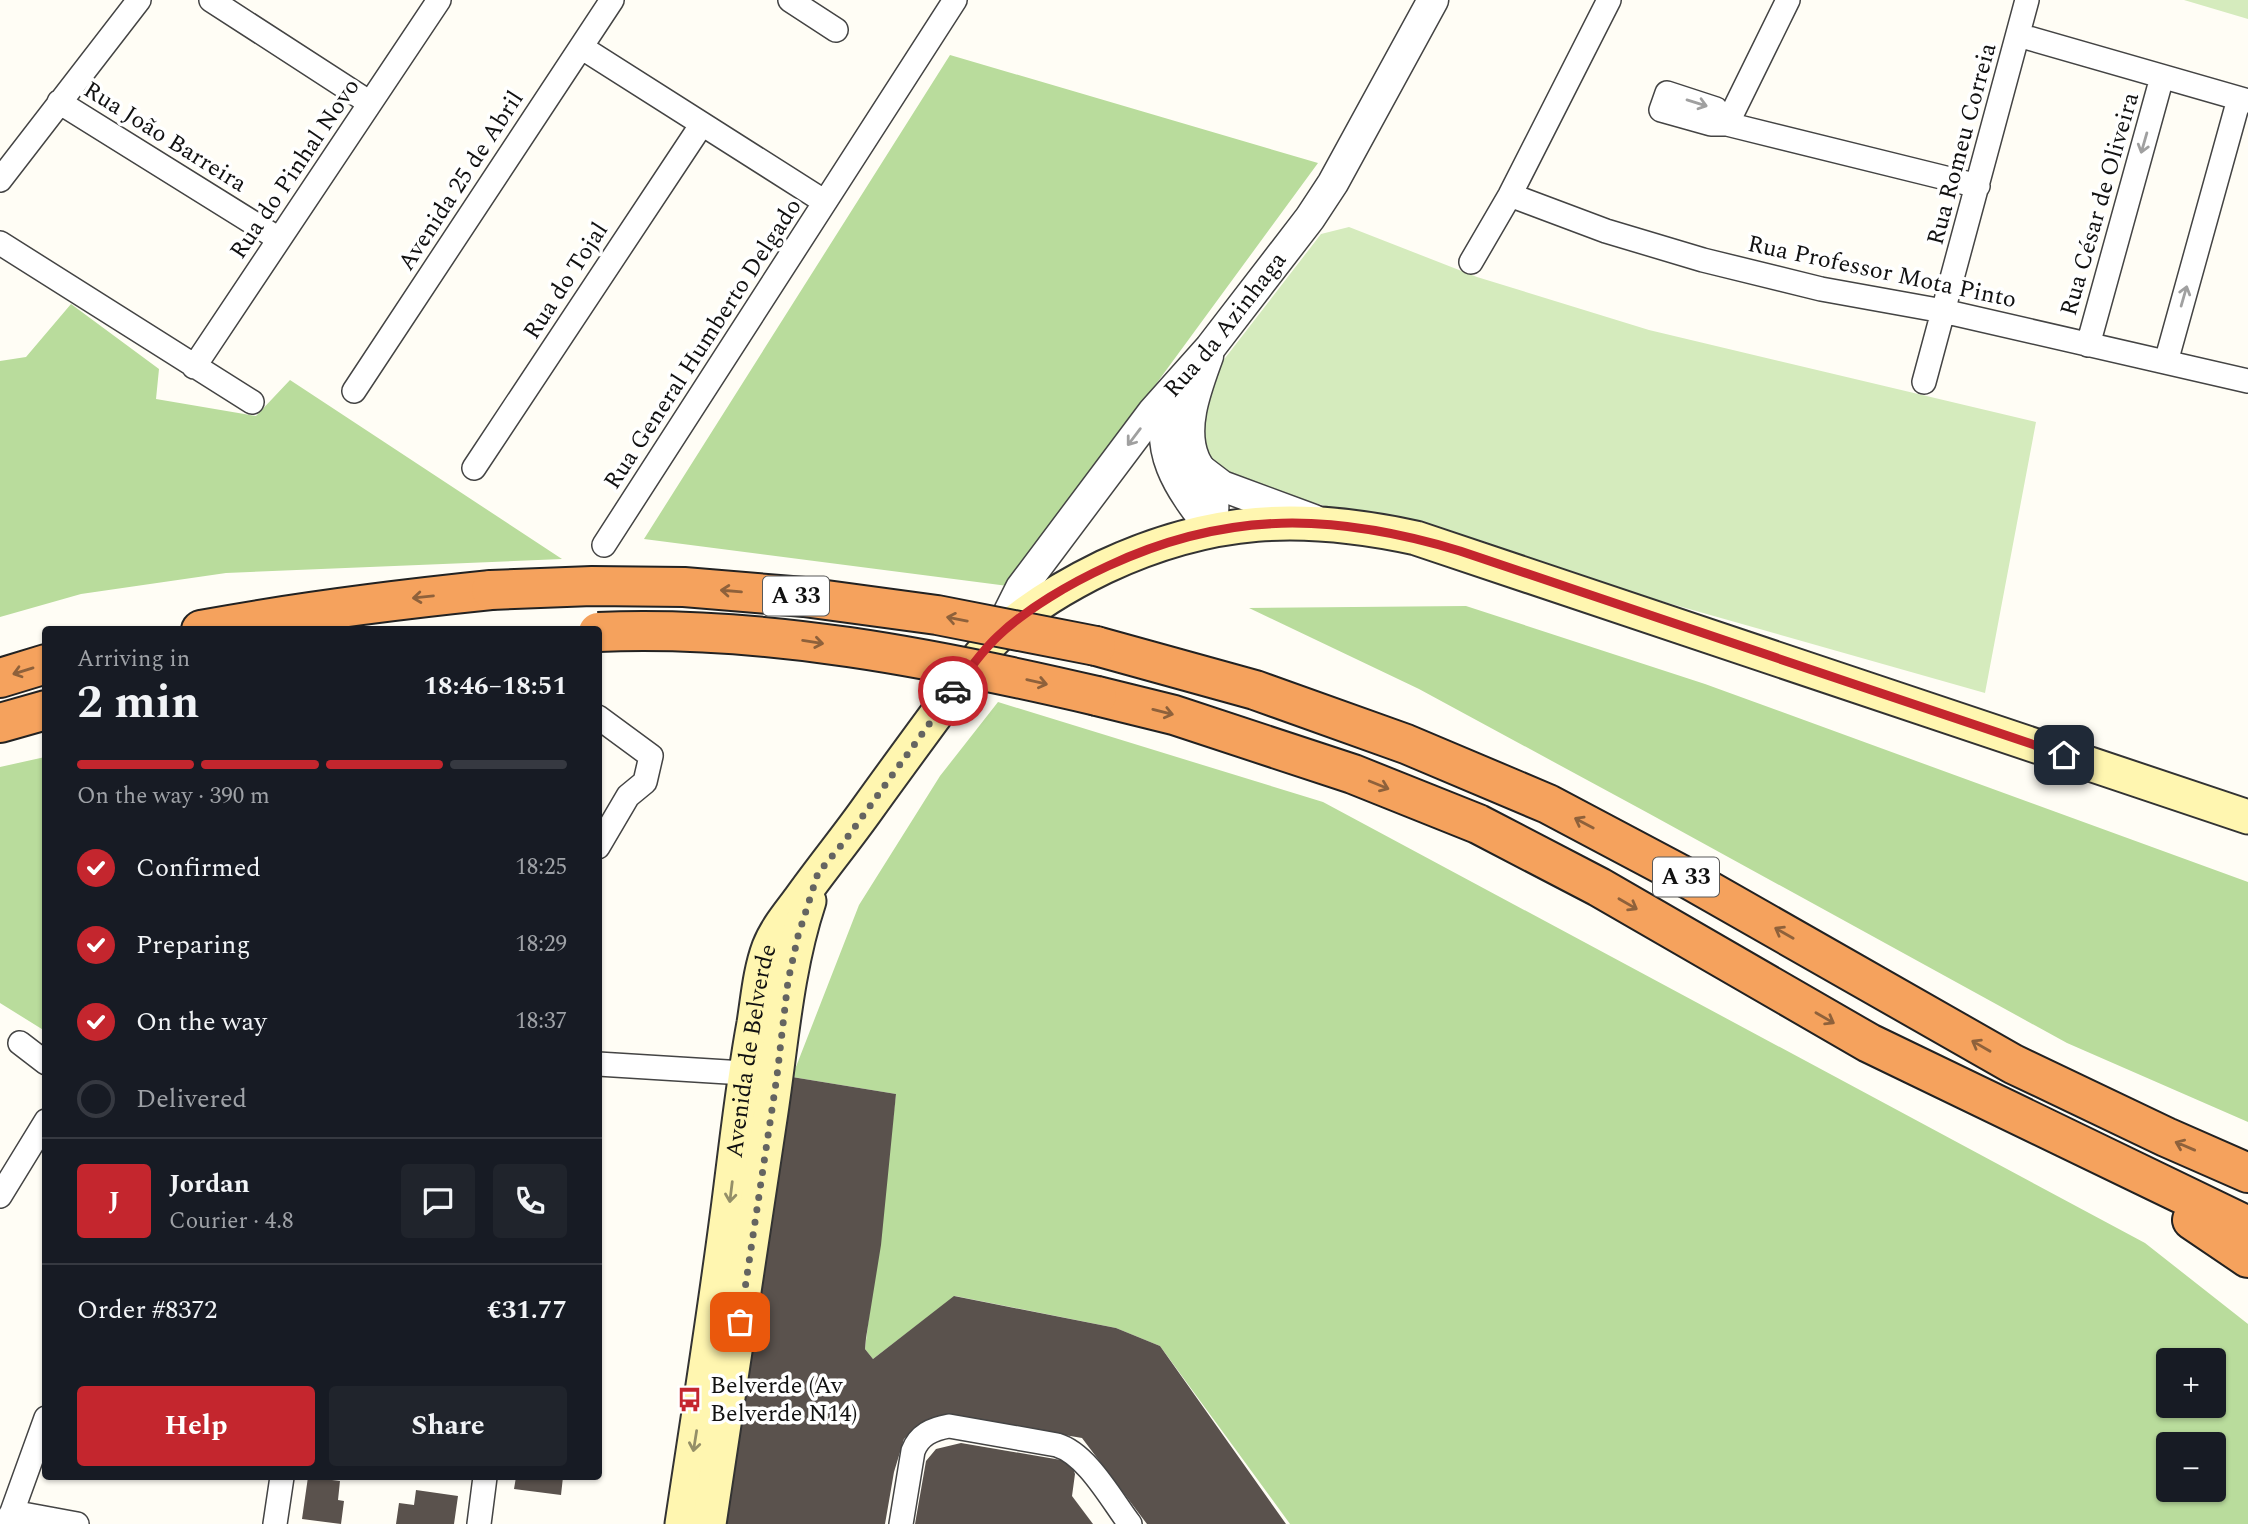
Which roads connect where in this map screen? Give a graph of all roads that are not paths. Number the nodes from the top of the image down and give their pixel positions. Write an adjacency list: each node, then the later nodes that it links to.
1 (139, 0): 16 (street)
2 (211, 0): 17 (street)
3 (439, 0): 17 (street, Rua do Pinhal Novo)
4 (612, 0): 13 (street, Avenida 25 de Abril)
5 (790, 0): 11 (street)
6 (955, 0): 22 (street)
7 (1433, 0): 28 (street, Rua da Azinhaga)
8 (1609, 0): 21 (street)
9 (1788, 0): 20 (street)
10 (2027, 0): 12 (street, Rua Romeu Correia)
11 (836, 30)
12 (2018, 36): 14 (street); 20 (street, Rua Romeu Correia)
13 (581, 47): 18 (street, Rua General Humberto Delgado); 34 (street, Avenida 25 de Abril)
14 (2162, 77): 15 (street); 27 (street, Rua César de Oliveira, one-way to 27)
15 (2243, 100): 29 (street, one-way to 15)
16 (59, 102): 19 (street); 23 (street, Rua João Barreira)
17 (370, 103): 23 (street, Rua do Pinhal Novo)
18 (702, 124): 22 (street, Rua General Humberto Delgado); 36 (street, Rua do Tojal)
19 (0, 180)
20 (1978, 186): 26 (street, Rua Romeu Correia)
21 (1510, 195): 25 (street); 26 (street, Rua Professor Mota Pinto)
22 (825, 202): 40 (street, Rua General Humberto Delgado)
23 (279, 239): 30 (street, Rua do Pinhal Novo)
24 (0, 243): 30 (street)
25 (1471, 262)
26 (1943, 311): 27 (street, Rua Professor Mota Pinto); 32 (street, Rua Romeu Correia)
27 (2088, 345): 29 (street, Rua Professor Mota Pinto)
28 (1210, 348): 33 (street, Rua da Azinhaga); 37 (street)
29 (2166, 362): 31 (street, Rua Professor Mota Pinto)
30 (194, 367): 35 (street)
31 (2248, 381)
32 (1924, 382)
33 (1172, 388): 39 (street); 43 (street, Rua da Azinhaga, one-way to 43)
34 (354, 391)
35 (252, 402)
36 (474, 468)
37 (1201, 470): 38 (street); 39 (street)
38 (1324, 524): 39 (main road, Avenida de Belverde); 49 (main road, Avenida de Belverde)
39 (1212, 530): 43 (main road, Avenida de Belverde)
40 (604, 545)
41 (223, 626): 57 (highway, A 33, one-way to 41, bridge)
42 (602, 632): 55 (highway, A 33, one-way to 55, bridge)
43 (997, 637): 54 (main road, Avenida de Belverde)
44 (42, 665): 45 (highway, one-way to 45)
45 (0, 678)
46 (42, 711): 48 (highway)
47 (602, 720): 50 (street)
48 (0, 723)
49 (2248, 817)
50 (602, 840)
51 (20, 1043): 52 (street)
52 (42, 1060)
53 (602, 1064): 54 (street)
54 (761, 1074): 68 (main road, Avenida de Belverde, one-way to 68); 69 (main road, Avenida de Belverde)
55 (2038, 1126): 59 (highway, A 33); 60 (highway)
56 (42, 1128): 58 (street)
57 (2248, 1173)
58 (0, 1196)
59 (2248, 1226)
60 (2248, 1258)
61 (42, 1429): 64 (street)
62 (282, 1480): 66 (street)
63 (485, 1480): 67 (street)
64 (8, 1518): 65 (street)
65 (77, 1524)
66 (275, 1524)
67 (479, 1524)
68 (682, 1524)
69 (709, 1524)
70 (901, 1524): 71 (street)
71 (1130, 1524)

